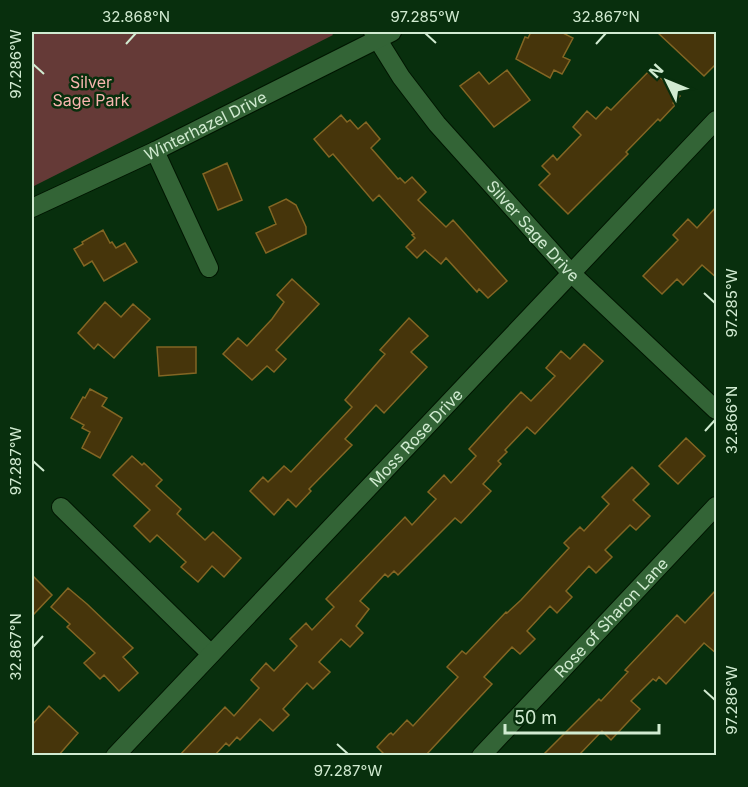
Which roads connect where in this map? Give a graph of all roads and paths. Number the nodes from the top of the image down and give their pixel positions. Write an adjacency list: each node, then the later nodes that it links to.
1 (381, 34): 3 (street, Winterhazel Drive); 6 (street, Silver Sage Drive)
2 (717, 120): 6 (street, Moss Rose Drive)
3 (155, 151): 4 (street, Winterhazel Drive); 5 (street)
4 (32, 208)
5 (209, 268)
6 (572, 273): 7 (street, Silver Sage Drive); 10 (street, Moss Rose Drive)
7 (717, 410)
8 (717, 506): 12 (street, Rose of Sharon Lane)
9 (62, 507): 10 (street)
10 (212, 654): 11 (street, Moss Rose Drive)
11 (115, 756)
12 (481, 756)

